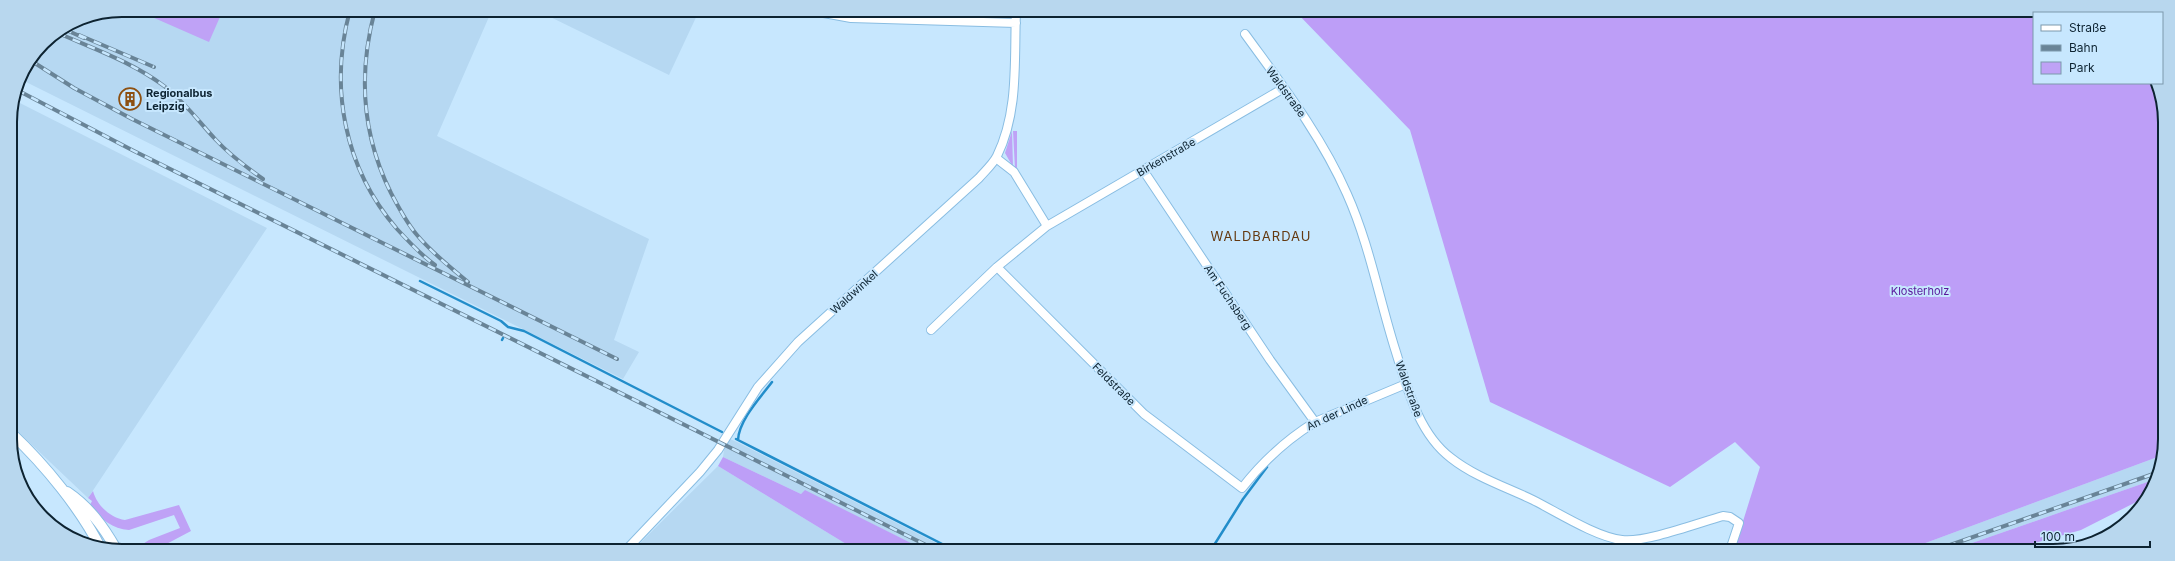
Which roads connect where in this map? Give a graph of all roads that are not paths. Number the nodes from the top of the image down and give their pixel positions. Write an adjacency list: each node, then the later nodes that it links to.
1 (846, 17): 3 (street)
2 (1016, 17): 3 (street, Waldwinkel)
3 (1016, 23): 6 (street, Waldwinkel)
4 (1245, 34): 5 (street, Waldstraße)
5 (1284, 88): 7 (street, Birkenstraße); 11 (street, Waldstraße)
6 (996, 158): 8 (street); 18 (street, Waldwinkel)
7 (1143, 170): 8 (street, Birkenstraße); 12 (street, Am Fuchsberg)
8 (1047, 226): 9 (street, Birkenstraße)
9 (998, 266): 10 (street, Birkenstraße); 15 (street, Feldstraße)
10 (931, 330)
11 (1406, 384): 12 (street, An der Linde); 19 (street, Waldstraße)
12 (1315, 422): 15 (street, An der Linde)
13 (17, 439): 14 (main road)
14 (60, 488): 16 (main road); 17 (main road)
15 (1242, 488)
16 (96, 540)
17 (113, 543)
18 (632, 544)
19 (1732, 544)

